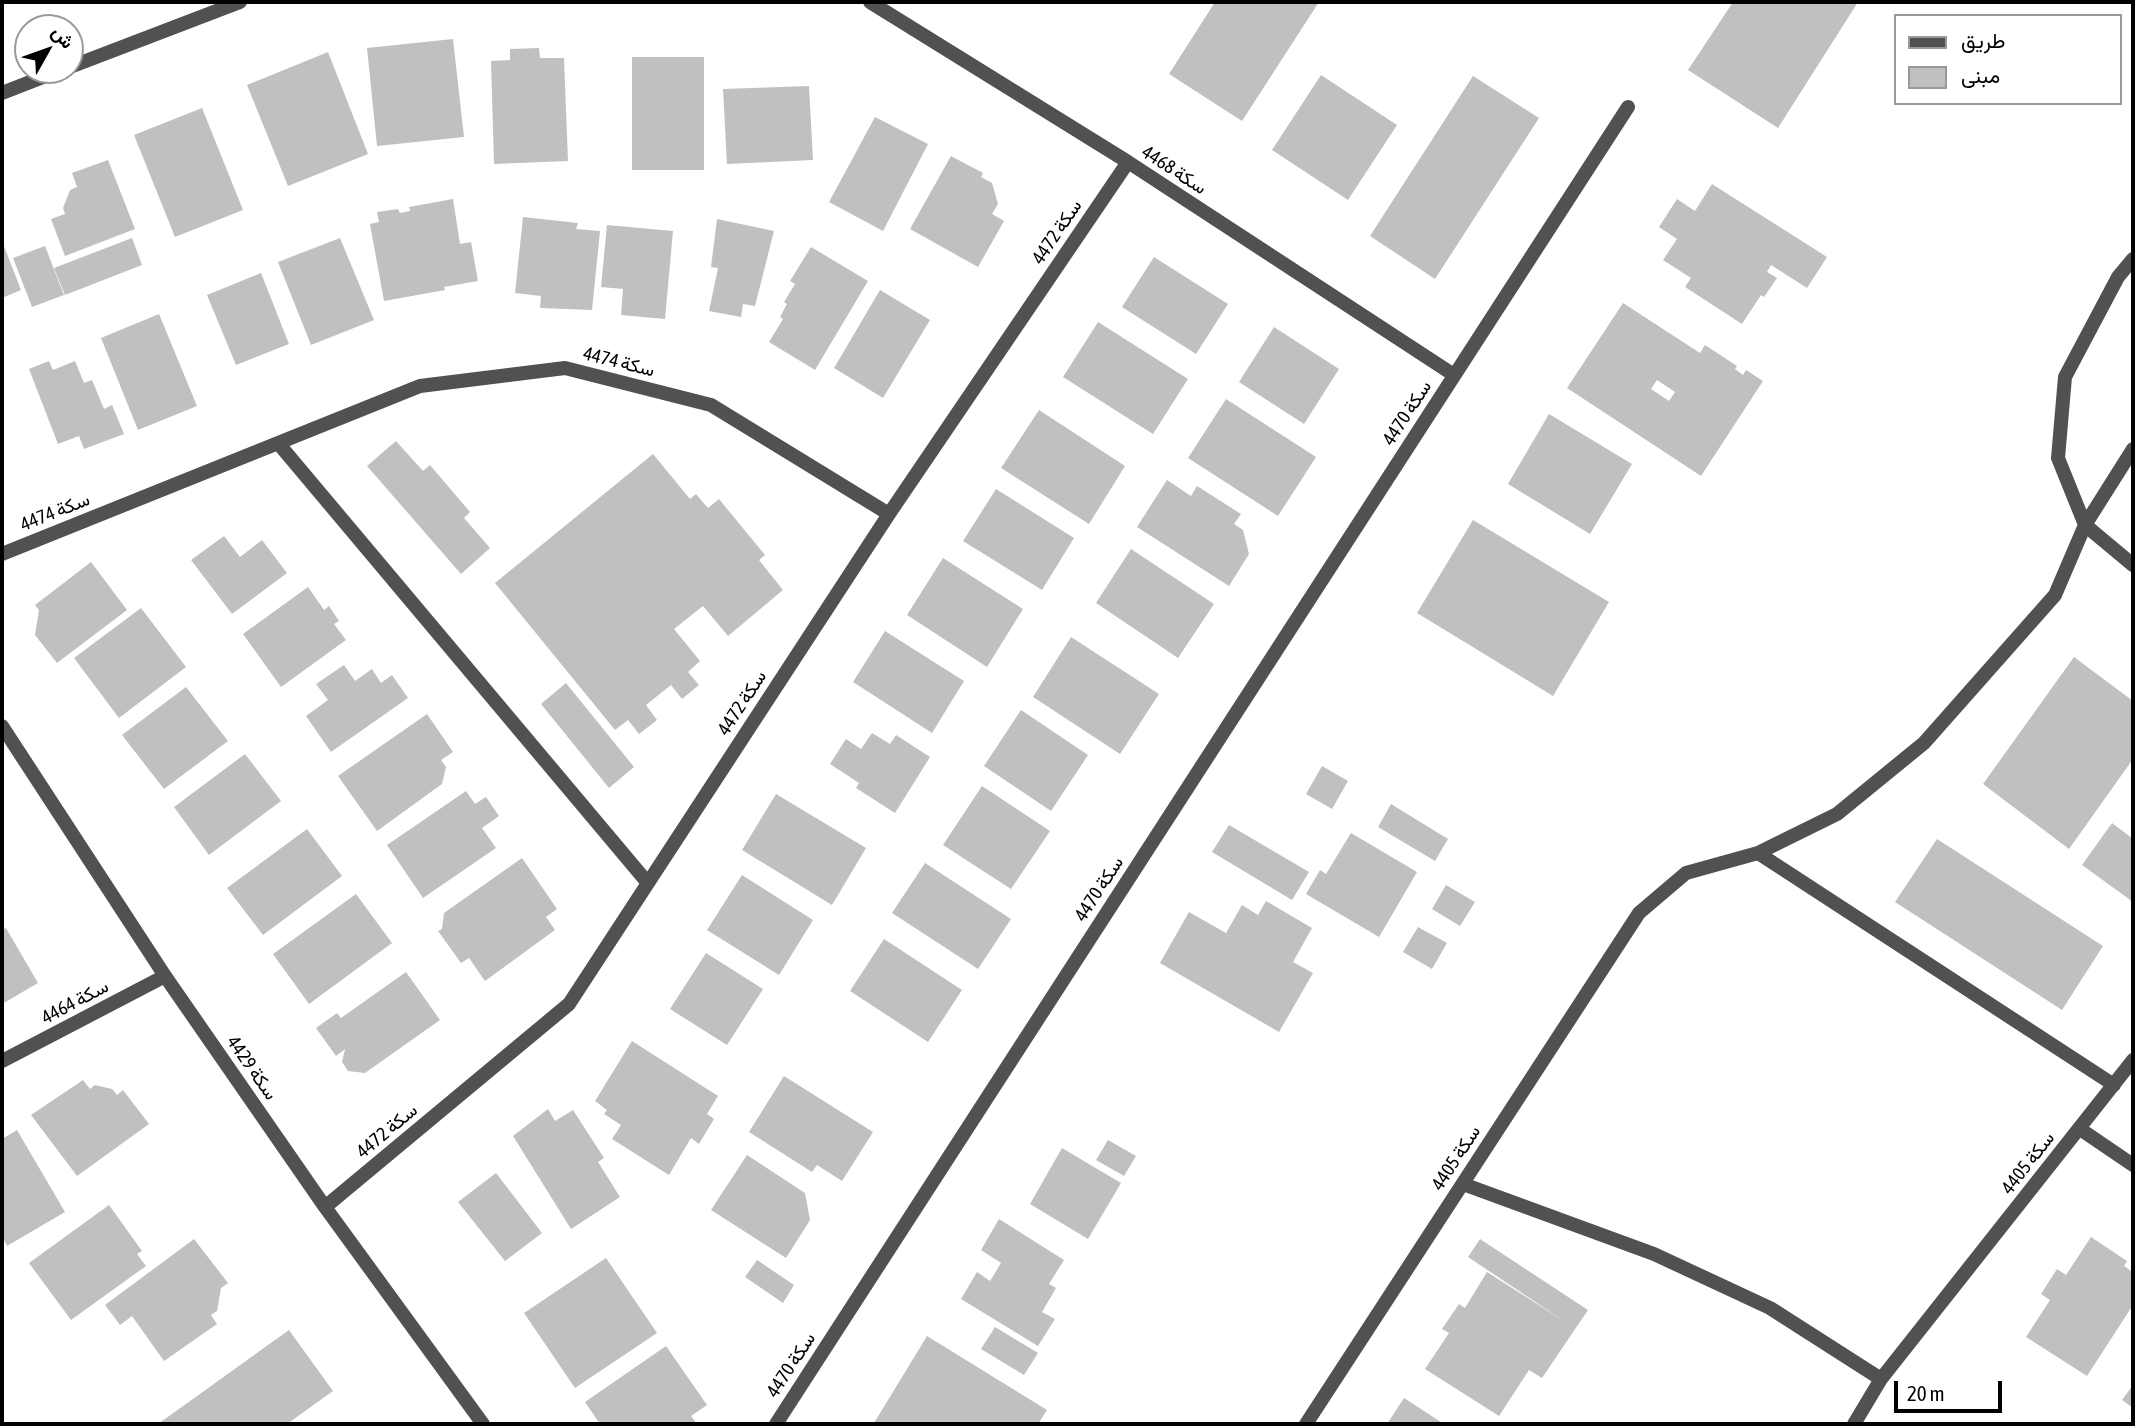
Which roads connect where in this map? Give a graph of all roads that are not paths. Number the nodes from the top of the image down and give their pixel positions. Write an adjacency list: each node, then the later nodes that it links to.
1 (240, 2): 3 (street)
2 (870, 2): 7 (street, سكة 4468)
3 (84, 62)
4 (25, 84): 5 (street)
5 (2, 93)
6 (1628, 107): 9 (street, سكة 4470)
7 (1128, 162): 9 (street, سكة 4468); 12 (street, سكة 4472)
8 (2133, 259): 13 (street)
9 (1454, 375): 29 (street, سكة 4470)
10 (278, 443): 12 (street, سكة 4474); 14 (street, سكة 4474); 18 (street)
11 (2133, 449): 13 (street, سكة 4405)
12 (889, 514): 18 (street, سكة 4472)
13 (2085, 525): 15 (street); 17 (street, سكة 4405)
14 (2, 554)
15 (2133, 565)
16 (2, 726): 19 (street, سكة 4429)
17 (1758, 853): 22 (street); 25 (street, سكة 4405)
18 (647, 882): 26 (street, سكة 4472)
19 (165, 976): 21 (street, سكة 4464); 26 (street, سكة 4429)
20 (2133, 1060): 22 (street, سكة 4405)
21 (2, 1062)
22 (2114, 1085): 23 (street, سكة 4405)
23 (2080, 1129): 24 (street); 27 (street, سكة 4405)
24 (2133, 1165)
25 (1463, 1184): 27 (street); 30 (street, سكة 4405)
26 (325, 1207): 28 (street, سكة 4429)
27 (1881, 1379): 31 (street, سكة 4405)
28 (483, 1424)
29 (776, 1424)
30 (1306, 1424)
31 (1854, 1424)

